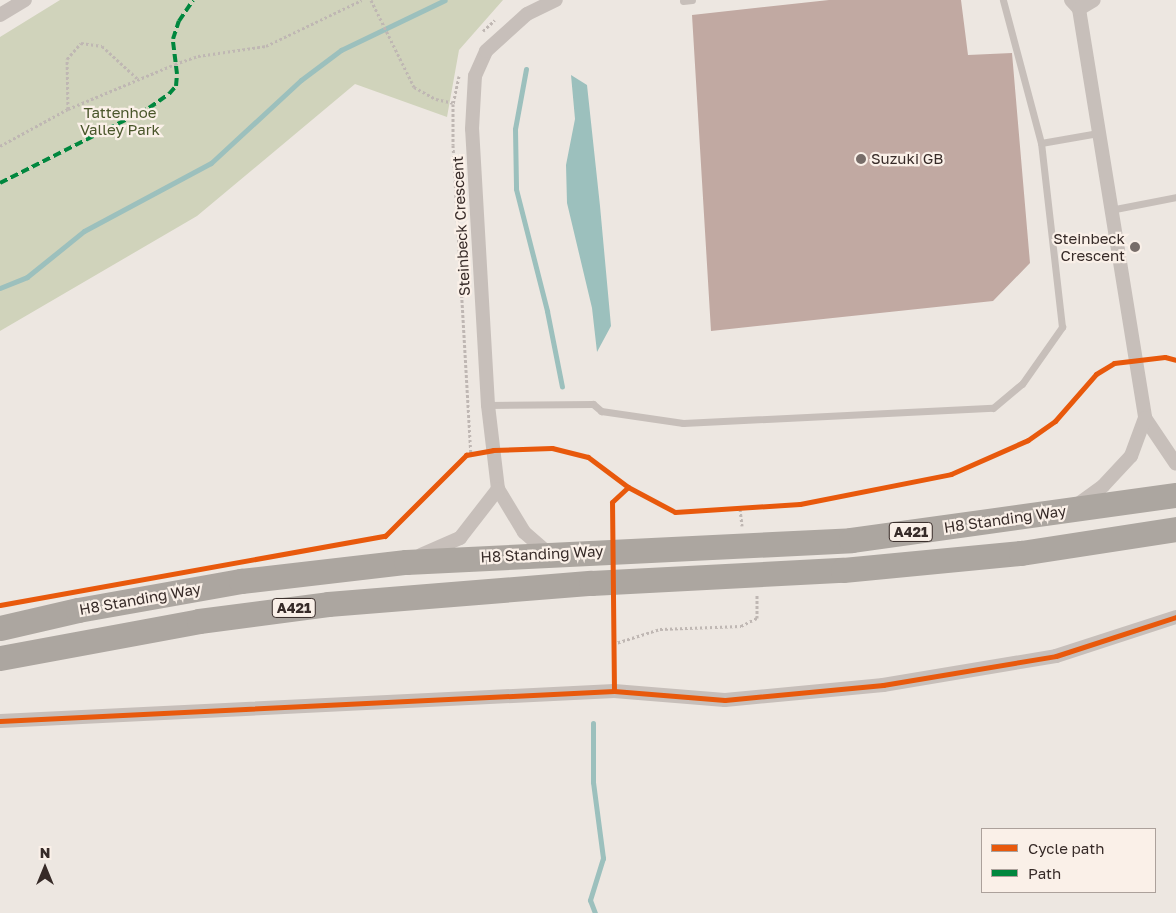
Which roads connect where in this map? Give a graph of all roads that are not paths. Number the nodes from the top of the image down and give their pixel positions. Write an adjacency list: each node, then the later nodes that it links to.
1 (25, 0): 8 (street)
2 (556, 0): 13 (street, Steinbeck Crescent)
3 (692, 0): 6 (lane)
4 (1003, 0): 10 (lane)
5 (1094, 0): 7 (street)
6 (683, 1)
7 (1075, 4): 9 (street)
8 (0, 15)
9 (1098, 133): 10 (lane); 12 (street)
10 (1041, 143): 13 (lane)
11 (1176, 197): 12 (lane)
12 (1110, 210): 14 (street)
13 (488, 405): 16 (street, Steinbeck Crescent)
14 (1145, 418): 15 (street); 18 (street)
15 (1176, 464)
16 (498, 489): 20 (street, Steinbeck Crescent); 21 (street)
17 (1176, 495): 18 (highway, H8 Standing Way / A421)
18 (1068, 511): 20 (highway, H8 Standing Way / A421)
19 (1176, 529): 24 (highway, H8 Standing Way / A421)
20 (548, 553): 21 (highway, H8 Standing Way / A421)
21 (406, 562): 23 (highway, H8 Standing Way / A421)
22 (1176, 617): 25 (street)
23 (0, 628)
24 (0, 658)
25 (0, 721)

